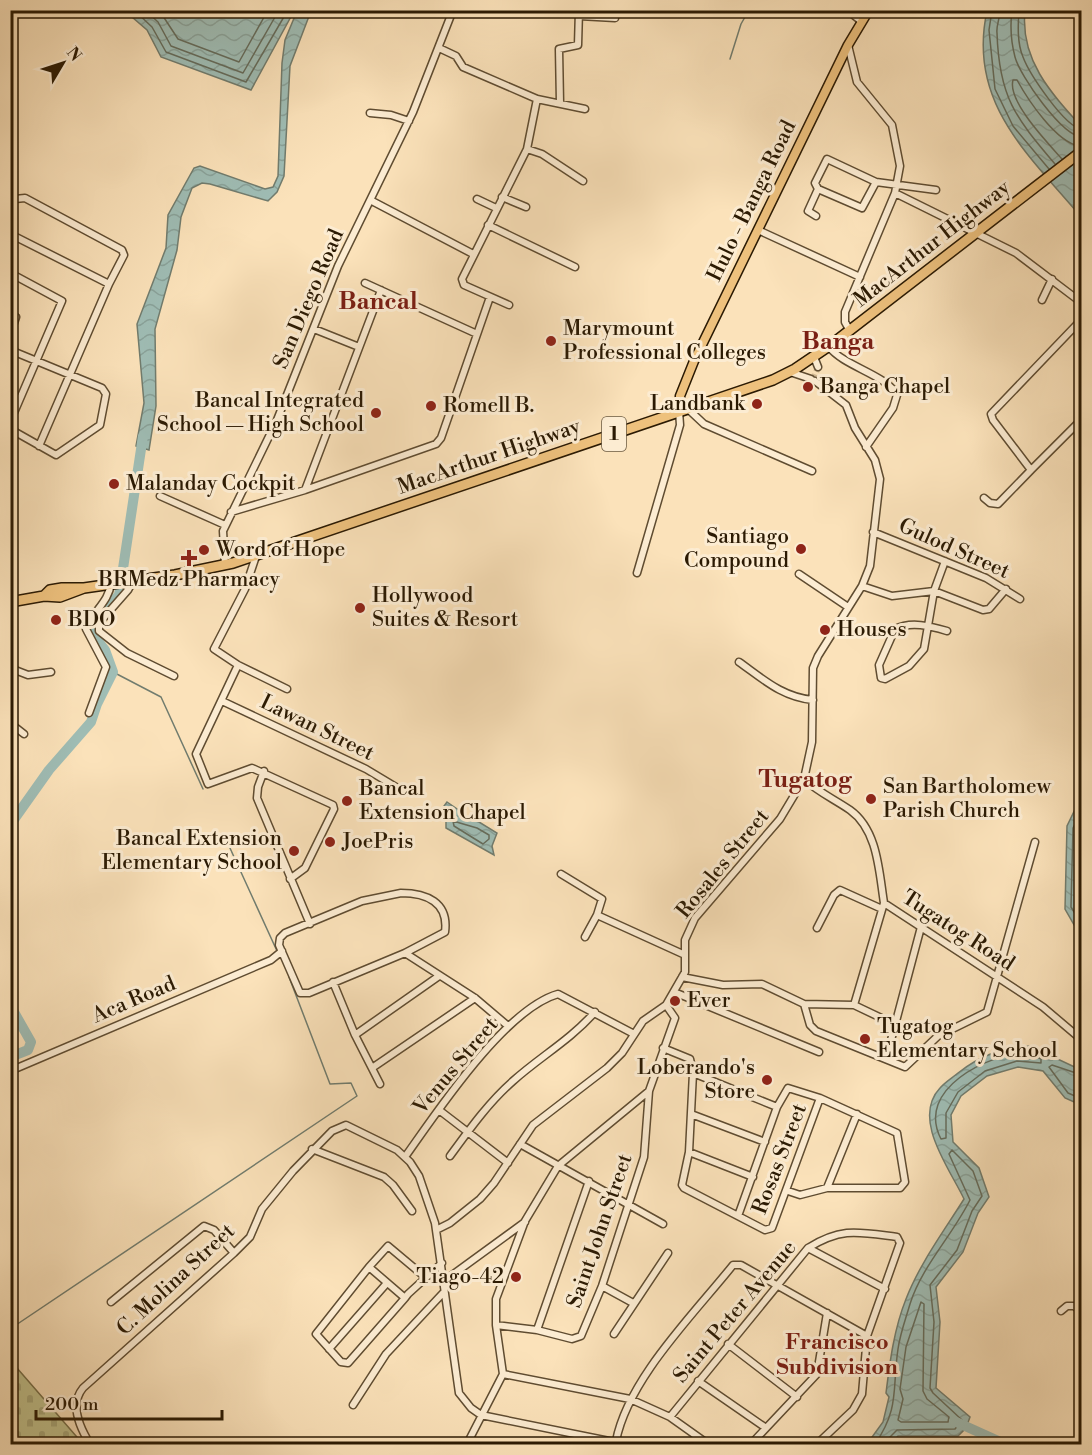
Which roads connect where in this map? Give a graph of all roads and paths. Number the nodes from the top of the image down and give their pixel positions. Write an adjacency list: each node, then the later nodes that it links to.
1 (453, 10): 8 (street, San Diego Road)
2 (848, 10): 6 (street)
3 (869, 10): 6 (main road, Hulo - Banga Road)
4 (579, 13): 5 (street); 10 (street)
5 (615, 18)
6 (861, 21): 7 (main road, Hulo - Banga Road)
7 (848, 45): 18 (street); 30 (main road, Hulo - Banga Road)
8 (439, 48): 9 (street); 13 (street, San Diego Road)
9 (537, 99): 10 (street); 14 (street)
10 (560, 103): 11 (street)
11 (585, 109)
12 (370, 113): 13 (street)
13 (409, 122): 24 (street, San Diego Road)
14 (527, 149): 16 (street); 22 (street)
15 (1082, 151): 31 (highway, MacArthur Highway / 1)
16 (584, 181)
17 (876, 182): 18 (street); 19 (street); 19 (street)
18 (898, 183): 20 (street); 21 (street)
19 (818, 189): 28 (street)
20 (936, 190)
21 (895, 193): 31 (street); 36 (street)
22 (502, 197): 26 (street); 27 (street)
23 (477, 199): 27 (street)
24 (372, 201): 33 (street); 47 (street, San Diego Road)
25 (13, 203): 39 (street)
26 (526, 207)
27 (496, 208): 29 (street)
28 (816, 216)
29 (488, 225): 33 (street); 34 (street)
30 (758, 230): 36 (street); 59 (main road, Hulo - Banga Road)
31 (978, 232): 37 (street); 48 (highway, MacArthur Highway / 1)
32 (10, 234): 39 (street)
33 (474, 254): 41 (street)
34 (575, 267)
35 (10, 273): 55 (street)
36 (860, 277): 48 (street)
37 (1052, 279): 42 (street); 43 (street)
38 (365, 283): 40 (street)
39 (109, 284): 58 (street)
40 (381, 290): 49 (street); 51 (street)
41 (490, 297): 44 (street); 49 (street)
42 (1042, 300)
43 (1082, 303)
44 (509, 305)
45 (10, 313): 50 (street)
46 (1082, 319): 65 (street)
47 (314, 329): 51 (street); 70 (street, San Diego Road)
48 (850, 331): 52 (highway, MacArthur Highway / 1)
49 (477, 334): 67 (street)
50 (10, 335)
51 (359, 347): 67 (street)
52 (829, 347): 54 (highway, MacArthur Highway / 1); 64 (street)
53 (10, 350): 55 (street)
54 (814, 357): 56 (street); 57 (highway, MacArthur Highway / 1)
55 (37, 361): 58 (street); 61 (street)
56 (818, 367)
57 (790, 372): 59 (highway, MacArthur Highway / 1); 64 (street, Rosales Street)
58 (70, 375): 63 (street); 63 (street)
59 (684, 410): 66 (street); 73 (highway, MacArthur Highway / 1); 76 (street)
60 (1082, 419): 65 (street)
61 (10, 422)
62 (10, 429): 63 (street)
63 (39, 446)
64 (866, 447): 72 (street, Rosales Street)
65 (1030, 470): 69 (street)
66 (812, 471)
67 (305, 490): 70 (street)
68 (160, 496): 71 (street)
69 (984, 498)
70 (231, 513): 71 (street, San Diego Road)
71 (225, 525): 75 (street, San Diego Road)
72 (873, 532): 74 (street, Gulod Street); 79 (street, Rosales Street)
73 (256, 556): 75 (highway, MacArthur Highway / 1); 88 (street)
74 (945, 561): 80 (street, Gulod Street); 81 (street)
75 (225, 565): 78 (highway, MacArthur Highway / 1)
76 (637, 573)
77 (799, 574): 84 (street)
78 (122, 582): 83 (highway, MacArthur Highway / 1); 91 (street); 95 (street)
79 (862, 586): 81 (street); 84 (street, Rosales Street)
80 (1006, 589): 81 (street); 82 (street, Gulod Street)
81 (934, 591): 85 (street)
82 (1020, 599)
83 (10, 602)
84 (848, 607): 93 (street, Rosales Street)
85 (930, 626): 85 (street); 86 (street)
86 (947, 631)
87 (739, 662): 93 (street)
88 (238, 665): 92 (street); 94 (street)
89 (10, 668): 90 (street)
90 (51, 672)
91 (174, 676)
92 (287, 689)
93 (813, 700): 99 (street, Rosales Street)
94 (222, 701): 98 (street); 100 (street, Lawan Street)
95 (89, 713)
96 (10, 723): 97 (street)
97 (24, 734)
98 (264, 771): 103 (street); 103 (street)
99 (804, 778): 104 (street, Tugatog Road); 112 (street, Rosales Street)
100 (396, 787)
101 (1035, 842): 113 (street)
102 (561, 874): 105 (street)
103 (290, 879): 106 (street)
104 (883, 906): 107 (street, Tugatog Road); 108 (street); 121 (street)
105 (597, 915): 109 (street); 112 (street)
106 (310, 924): 110 (street); 111 (street)
107 (921, 927): 113 (street, Tugatog Road); 123 (street)
108 (817, 928)
109 (585, 937)
110 (282, 951): 116 (street); 132 (street, Aca Road)
111 (405, 952): 114 (street); 116 (street)
112 (684, 955): 115 (street, Rosales Street)
113 (995, 975): 127 (street, Tugatog Road); 130 (street)
114 (439, 976): 118 (street); 126 (street)
115 (682, 977): 117 (street, Rosales Street); 119 (street)
116 (333, 982): 126 (street)
117 (674, 992): 120 (street, Rosales Street); 129 (street)
118 (475, 999): 124 (street); 131 (street)
119 (804, 1004): 121 (street); 130 (street)
120 (666, 1005): 125 (street); 128 (street, Saint John Street)
121 (854, 1005): 123 (street)
122 (596, 1012): 124 (street, Venus Street); 125 (street, Venus Street); 141 (street)
123 (896, 1025): 130 (street)
124 (508, 1026): 138 (street, Venus Street)
125 (634, 1034): 143 (street)
126 (356, 1035): 131 (street)
127 (1082, 1040)
128 (663, 1048): 133 (street); 135 (street, Saint John Street)
129 (819, 1052)
130 (886, 1059)
131 (372, 1068): 134 (street)
132 (10, 1071)
133 (693, 1073): 137 (street); 139 (street)
134 (380, 1084)
135 (649, 1091): 149 (street); 154 (street, Saint John Street)
136 (820, 1098): 137 (street); 140 (street); 153 (street, Rosas Street)
137 (777, 1107): 142 (street)
138 (439, 1110): 141 (street); 146 (street, Venus Street)
139 (691, 1114): 142 (street, Rosas Street); 145 (street)
140 (857, 1114): 152 (street); 152 (street)
141 (468, 1131): 147 (street); 148 (street)
142 (765, 1142): 150 (street)
143 (520, 1144): 148 (street); 149 (street)
144 (312, 1149): 146 (street, C. Molina Street); 155 (street); 161 (street, C. Molina Street)
145 (689, 1152): 150 (street); 156 (street)
146 (405, 1156): 159 (street, C. Molina Street)
147 (450, 1156)
148 (508, 1163): 159 (street)
149 (558, 1166): 151 (street); 157 (street)
150 (753, 1177): 156 (street)
151 (589, 1181): 154 (street); 179 (street)
152 (827, 1188): 153 (street)
153 (788, 1191): 156 (street, Rosas Street)
154 (630, 1203): 158 (street); 168 (street, Saint John Street)
155 (412, 1211)
156 (738, 1216)
157 (525, 1221): 166 (street); 178 (street)
158 (663, 1224)
159 (436, 1230): 163 (street, C. Molina Street)
160 (808, 1248): 169 (street, Saint Peter Avenue); 170 (street); 170 (street, Saint Peter Avenue)
161 (234, 1253): 173 (street); 193 (street, C. Molina Street)
162 (668, 1253): 174 (street)
163 (442, 1263): 165 (street); 166 (street, C. Molina Street)
164 (369, 1267): 165 (street); 167 (street); 183 (street)
165 (425, 1277): 172 (street)
166 (444, 1281): 171 (street, C. Molina Street)
167 (387, 1283): 172 (street); 183 (street)
168 (602, 1286): 174 (street); 179 (street, Saint John Street)
169 (776, 1286): 177 (street); 182 (street, Saint Peter Avenue); 187 (street)
170 (885, 1289): 181 (street)
171 (444, 1292): 188 (street); 189 (street, C. Molina Street)
172 (405, 1298): 183 (street)
173 (111, 1302)
174 (633, 1303): 180 (street)
175 (1061, 1311): 176 (street)
176 (1082, 1312)
177 (826, 1313): 181 (street); 186 (street)
178 (496, 1325): 179 (street); 184 (street)
179 (537, 1330)
180 (614, 1335)
181 (867, 1336): 198 (street)
182 (728, 1344): 185 (street, Saint Peter Avenue); 186 (street)
183 (329, 1349)
184 (503, 1374): 187 (street); 189 (street)
185 (698, 1381): 190 (street, Saint Peter Avenue); 191 (street)
186 (797, 1396): 191 (street)
187 (630, 1399): 190 (street); 192 (street)
188 (353, 1405)
189 (481, 1415): 192 (street); 194 (street)
190 (670, 1417): 196 (street)
191 (766, 1428): 197 (street)
192 (616, 1441): 195 (street)
193 (90, 1444)
194 (467, 1444)
195 (624, 1444)
196 (708, 1444)
197 (751, 1444)
198 (817, 1444)

